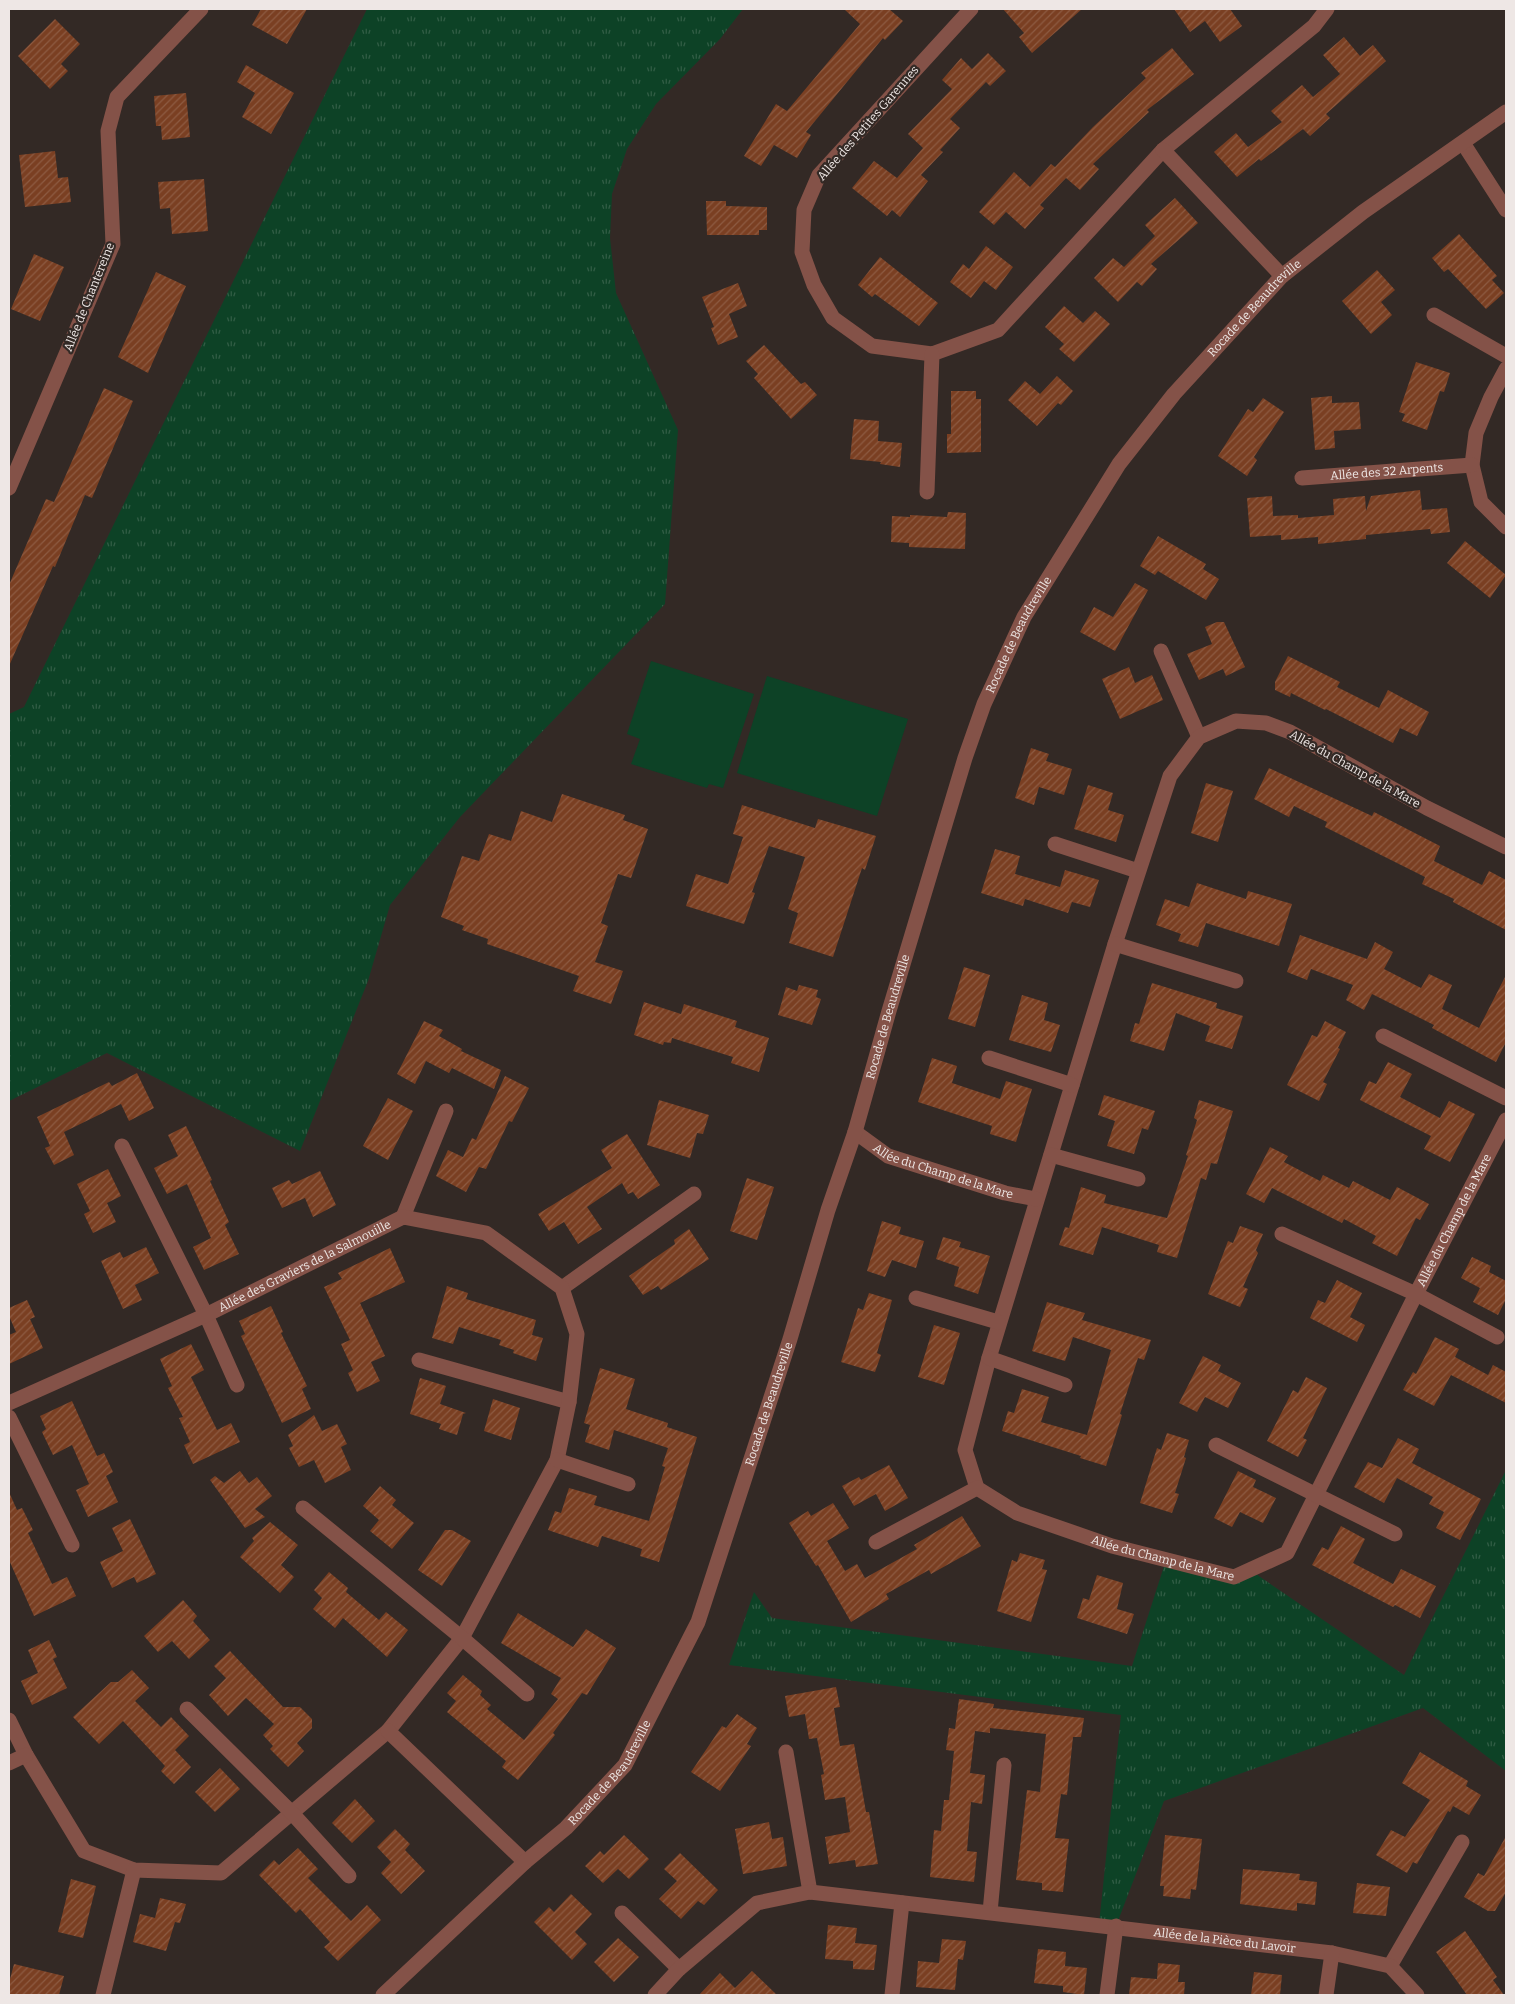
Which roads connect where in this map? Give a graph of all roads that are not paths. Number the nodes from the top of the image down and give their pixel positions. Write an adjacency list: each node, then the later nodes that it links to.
1 (201, 9): 15 (street, Allée de Chantereine)
2 (971, 9): 10 (street, Allée des Petites Garennes)
3 (1327, 9): 6 (street, Allée des Petites Garennes)
4 (1506, 112): 5 (street, Rocade de Beaudreville)
5 (1463, 143): 7 (street); 8 (street, Rocade de Beaudreville)
6 (1162, 150): 8 (street); 10 (street, Allée des Petites Garennes)
7 (1506, 210)
8 (1282, 276): 31 (street, Rocade de Beaudreville)
9 (1434, 314): 11 (street)
10 (932, 354): 16 (street)
11 (1506, 356)
12 (1506, 369): 13 (street)
13 (1472, 465): 14 (street, Allée des 32 Arpents); 17 (street)
14 (1302, 478)
15 (9, 488)
16 (927, 492)
17 (1506, 527)
18 (1161, 650): 19 (street)
19 (1199, 737): 21 (street, Allée du Champ de la Mare); 22 (street)
20 (1055, 844): 22 (street)
21 (1506, 847)
22 (1138, 871): 23 (street)
23 (1115, 944): 24 (street); 27 (street)
24 (1236, 982)
25 (1383, 1036): 28 (street)
26 (989, 1058): 27 (street)
27 (1072, 1085): 33 (street)
28 (1506, 1098)
29 (446, 1111): 37 (street, Allée des Graviers de la Salmouille)
30 (1506, 1120): 40 (street, Allée du Champ de la Mare)
31 (855, 1132): 36 (street, Allée du Champ de la Mare); 72 (street, Rocade de Beaudreville)
32 (122, 1146): 42 (street, Allée des Graviers de la Salmouille)
33 (1051, 1155): 34 (street); 36 (street)
34 (1138, 1179)
35 (694, 1194): 39 (street)
36 (1036, 1199): 43 (street)
37 (403, 1216): 39 (street, Allée des Graviers de la Salmouille); 42 (street, Allée des Graviers de la Salmouille)
38 (1282, 1234): 40 (street, Allée du Champ de la Mare)
39 (562, 1288): 49 (street)
40 (1416, 1294): 44 (street, Allée du Champ de la Mare); 56 (street, Allée du Champ de la Mare)
41 (916, 1298): 43 (street)
42 (206, 1315): 47 (street, Allée des Graviers de la Salmouille); 50 (street, Allée des Graviers de la Salmouille)
43 (998, 1322): 45 (street)
44 (1496, 1337)
45 (988, 1358): 48 (street); 55 (street)
46 (419, 1360): 49 (street)
47 (238, 1385)
48 (1065, 1385)
49 (569, 1402): 53 (street)
50 (9, 1404)
51 (9, 1417): 60 (street)
52 (1216, 1445): 56 (street)
53 (557, 1460): 54 (street); 61 (street)
54 (628, 1484)
55 (978, 1488): 56 (street, Allée du Champ de la Mare); 59 (street)
56 (1318, 1494): 58 (street)
57 (303, 1508): 61 (street)
58 (1394, 1534)
59 (876, 1542)
60 (72, 1545)
61 (462, 1638): 62 (street); 65 (street)
62 (527, 1694)
63 (187, 1709): 70 (street)
64 (9, 1720): 67 (street)
65 (388, 1732): 70 (street); 72 (street)
66 (786, 1752): 75 (street)
67 (26, 1755): 68 (street); 73 (street)
68 (9, 1763)
69 (1004, 1765): 77 (street)
70 (292, 1812): 73 (street); 74 (street)
71 (1462, 1842): 81 (street)
72 (525, 1862): 84 (street, Rocade de Beaudreville)
73 (134, 1870): 83 (street)
74 (349, 1876)
75 (810, 1892): 76 (street, Allée de la Pièce du Lavoir); 82 (street, Allée de la Pièce du Lavoir)
76 (902, 1903): 77 (street, Allée de la Pièce du Lavoir); 86 (street)
77 (990, 1912): 79 (street, Allée de la Pièce du Lavoir)
78 (622, 1913): 82 (street)
79 (1116, 1926): 80 (street, Allée de la Pièce du Lavoir); 87 (street)
80 (1332, 1953): 81 (street, Allée de la Pièce du Lavoir); 88 (street)
81 (1390, 1966): 89 (street)
82 (679, 1969): 85 (street, Allée de la Pièce du Lavoir)
83 (103, 1995)
84 (383, 1995)
85 (655, 1995)
86 (892, 1995)
87 (1107, 1995)
88 (1326, 1995)
89 (1417, 1995)

